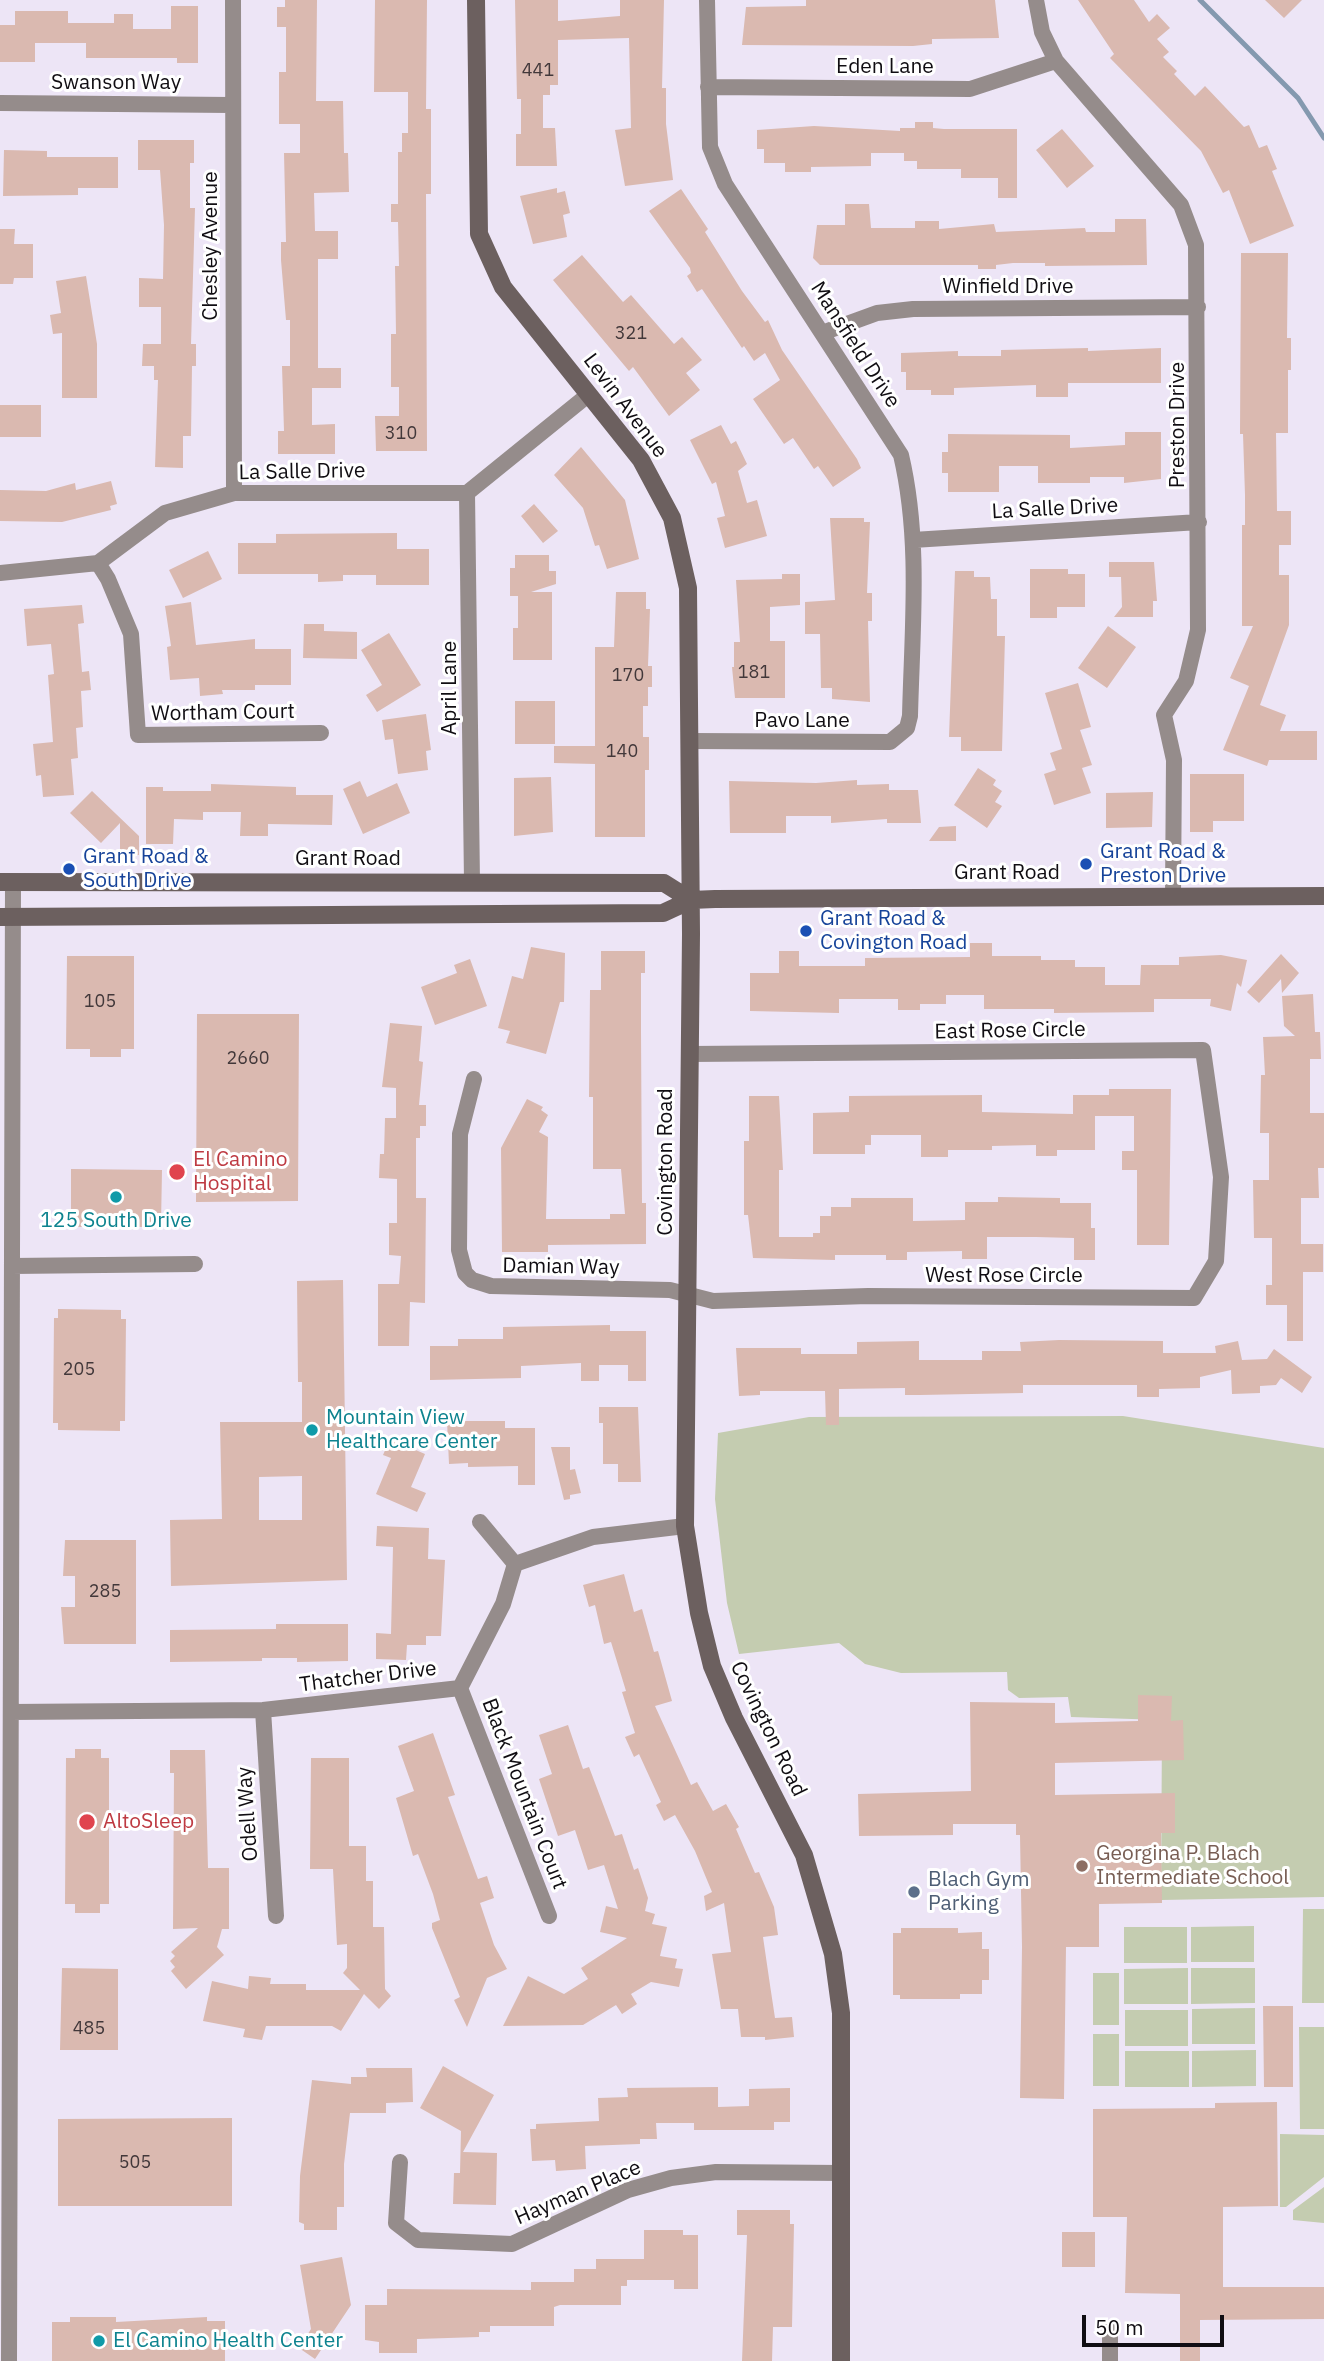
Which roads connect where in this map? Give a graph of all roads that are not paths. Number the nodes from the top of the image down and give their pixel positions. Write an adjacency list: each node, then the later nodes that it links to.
1 (233, 0): 8 (street, Chesley Avenue)
2 (476, 0): 11 (street, Levin Avenue)
3 (707, 0): 6 (street, Mansfield Drive)
4 (1036, 0): 5 (street, Preston Drive)
5 (1056, 61): 6 (street, Eden Lane); 9 (street, Preston Drive)
6 (708, 88): 10 (street, Mansfield Drive)
7 (0, 103): 8 (street, Swanson Way)
8 (232, 105): 12 (street, Chesley Avenue)
9 (1198, 307): 10 (street, Winfield Drive); 14 (street, Preston Drive)
10 (822, 332): 15 (street, Mansfield Drive)
11 (588, 395): 13 (street); 20 (street, Levin Avenue)
12 (234, 492): 13 (street, La Salle Drive); 16 (street, La Salle Drive)
13 (467, 493): 22 (street, April Lane)
14 (1199, 522): 15 (street, La Salle Drive); 23 (street, Preston Drive)
15 (914, 540): 18 (street, Mansfield Drive)
16 (98, 563): 17 (street); 19 (street, Wortham Court)
17 (0, 573)
18 (907, 728): 20 (street, Pavo Lane)
19 (321, 733)
20 (691, 741): 25 (street, Levin Avenue)
21 (7, 882): 22 (street, Grant Road); 26 (street)
22 (472, 883): 25 (street, Grant Road)
23 (1173, 895): 24 (street, Grant Road); 25 (street, Grant Road)
24 (1324, 896)
25 (691, 900): 26 (street, Grant Road); 27 (street, Covington Road)
26 (7, 917): 31 (street)
27 (689, 1054): 29 (street, East Rose Circle); 32 (street, Covington Road)
28 (474, 1079): 32 (street, Damian Way)
29 (1221, 1177): 32 (street, West Rose Circle)
30 (195, 1264): 31 (street)
31 (12, 1266): 38 (street)
32 (688, 1295): 34 (street, Covington Road)
33 (480, 1522): 35 (street)
34 (685, 1526): 35 (street); 43 (street, Covington Road)
35 (515, 1564): 36 (street, Thatcher Drive)
36 (460, 1688): 37 (street, Thatcher Drive); 41 (street, Black Mountain Court)
37 (263, 1710): 38 (street, Thatcher Drive); 40 (street, Odell Way)
38 (12, 1712): 39 (street)
39 (5, 1891): 45 (street)
40 (276, 1916)
41 (549, 1916)
42 (400, 2162): 43 (street, Hayman Place)
43 (842, 2173): 46 (street, Covington Road)
44 (1110, 2330): 47 (street)
45 (9, 2361)
46 (841, 2361)
47 (1111, 2361)

